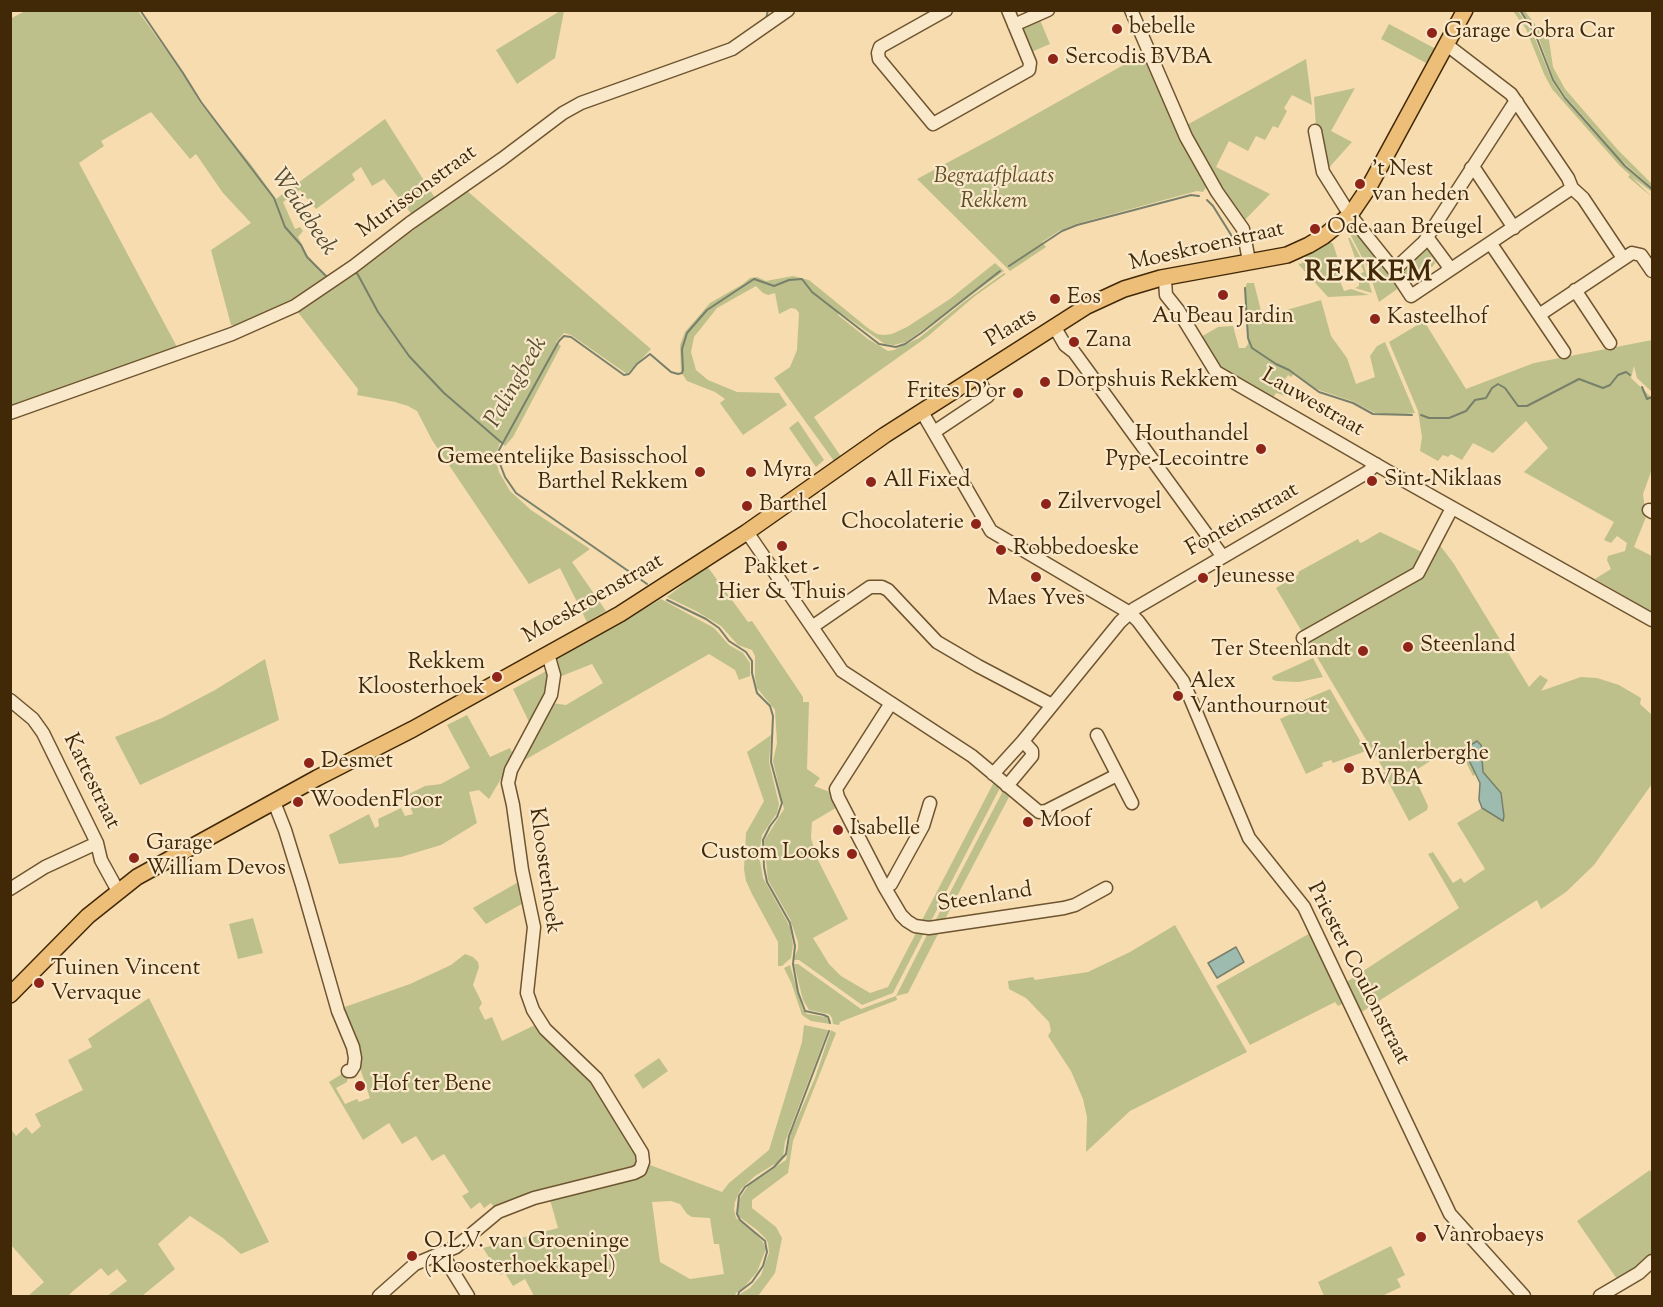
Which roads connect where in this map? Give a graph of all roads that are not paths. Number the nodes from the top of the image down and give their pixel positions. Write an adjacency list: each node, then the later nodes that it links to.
1 (788, 10): 7 (street, Murissonstraat)
2 (946, 10): 8 (street)
3 (1008, 10): 8 (street)
4 (1048, 10): 8 (street)
5 (1131, 10): 19 (street)
6 (1465, 10): 9 (main road, Moeskroenstraat)
7 (775, 15): 31 (street, Murissonstraat)
8 (1014, 24)
9 (1447, 45): 10 (street); 14 (main road, Moeskroenstraat)
10 (1517, 102): 12 (street); 13 (street)
11 (1314, 132): 14 (street)
12 (1471, 168): 15 (street); 16 (street)
13 (1572, 188): 15 (street); 18 (street)
14 (1351, 216): 19 (main road, Moeskroenstraat); 20 (street)
15 (1514, 228): 17 (street)
16 (1427, 237): 20 (street); 21 (street)
17 (1491, 244): 21 (street); 25 (street)
18 (1623, 258): 22 (street); 24 (street)
19 (1250, 261): 23 (main road, Moeskroenstraat)
20 (1394, 270): 21 (street)
21 (1449, 270)
22 (1653, 271)
23 (1163, 279): 26 (main road, Moeskroenstraat); 33 (street, Lauwestraat)
24 (1575, 290): 25 (street); 27 (street)
25 (1539, 315): 28 (street)
26 (1054, 326): 29 (main road, Plaats); 36 (street, Plaats)
27 (1610, 343)
28 (1564, 352)
29 (977, 377): 30 (main road, Plaats); 32 (street, Plaats)
30 (922, 412): 32 (street, Priester Coulonstraat); 35 (main road, Moeskroenstraat)
31 (10, 413)
32 (933, 432): 37 (street, Priester Coulonstraat)
33 (1376, 464): 34 (street, Lauwestraat); 36 (street, Fonteinstraat)
34 (1452, 508): 38 (street, Lauwestraat); 40 (street)
35 (747, 532): 39 (street); 41 (main road, Moeskroenstraat)
36 (1223, 557): 37 (street, Fonteinstraat)
37 (1130, 614): 44 (street, Fonteinstraat); 64 (street, Priester Coulonstraat)
38 (1653, 620)
39 (812, 627): 43 (street); 44 (street)
40 (1303, 638)
41 (548, 654): 50 (main road, Moeskroenstraat); 60 (street, Kloosterhoek)
42 (12, 703): 53 (street, Kattestraat)
43 (891, 704): 47 (street); 54 (street, Steenland)
44 (1052, 705): 46 (street, Fonteinstraat)
45 (1096, 735): 48 (street)
46 (1023, 741): 47 (street); 49 (street)
47 (993, 774): 49 (street)
48 (1117, 775): 49 (street); 52 (street)
49 (1007, 786)
50 (274, 802): 57 (main road, Moeskroenstraat); 59 (street)
51 (930, 803): 54 (street)
52 (1132, 803)
53 (97, 843): 56 (street); 57 (street, Kattestraat)
54 (885, 888): 55 (street, Steenland)
55 (1106, 888)
56 (10, 889)
57 (118, 891): 58 (main road, Moeskroenstraat)
58 (10, 995)
59 (348, 1071)
60 (442, 1254): 62 (street, Kloosterhoek); 63 (street)
61 (1653, 1261): 65 (street)
62 (379, 1296)
63 (468, 1296)
64 (1524, 1296)
65 (1600, 1296)

